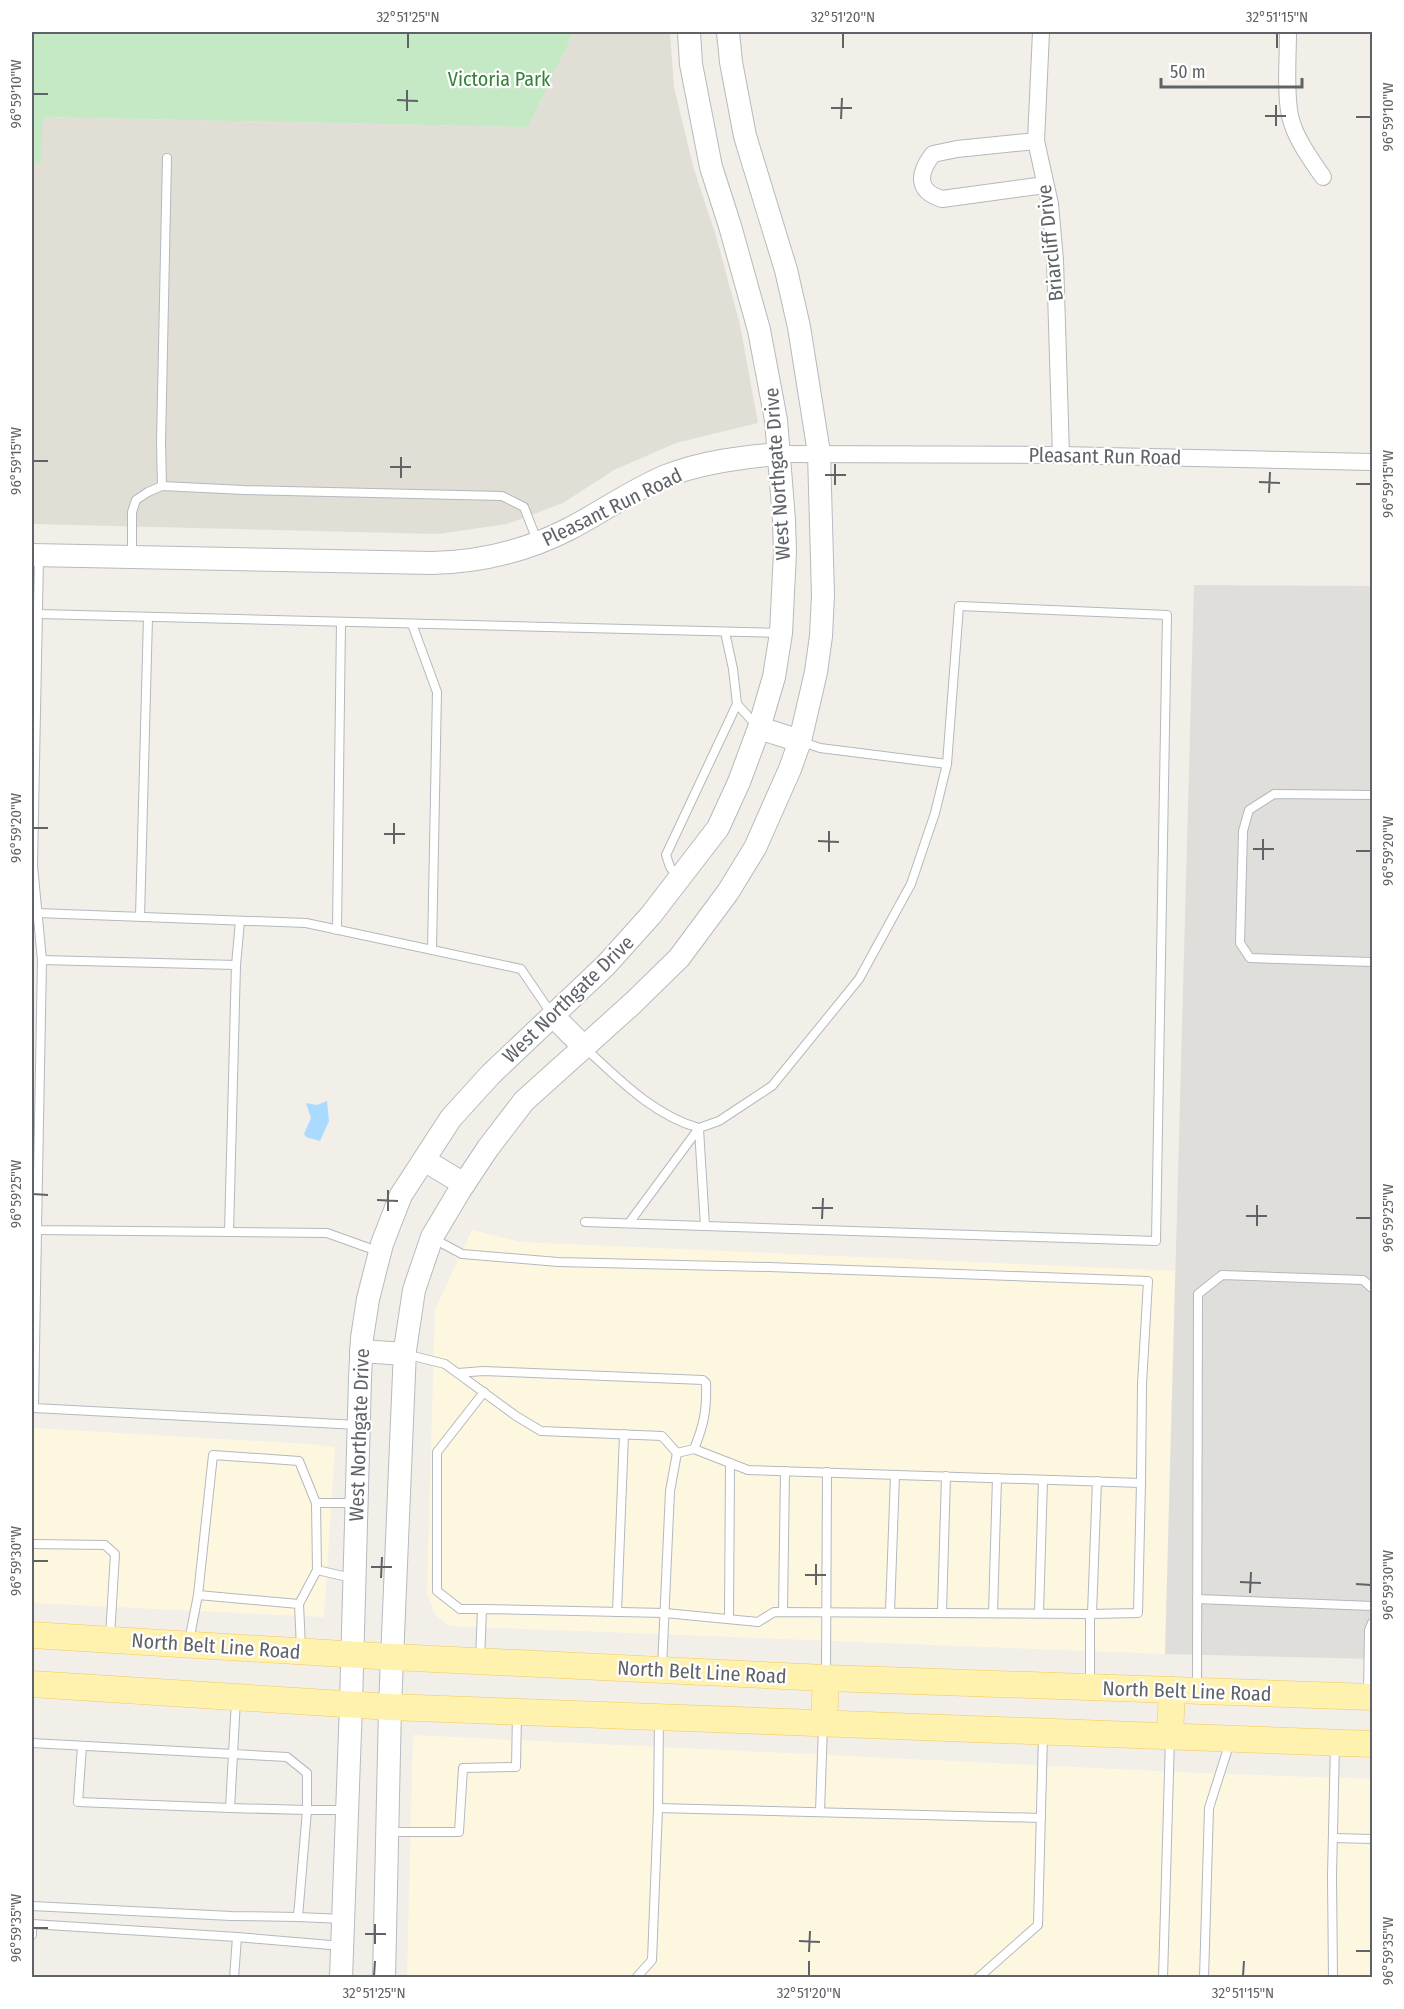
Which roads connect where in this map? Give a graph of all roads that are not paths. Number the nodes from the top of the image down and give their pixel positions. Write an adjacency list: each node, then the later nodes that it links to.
1 (689, 32): 10 (main road, West Northgate Drive)
2 (728, 32): 9 (main road, West Northgate Drive)
3 (1041, 32): 5 (street, Briarcliff Drive)
4 (1288, 32): 7 (street)
5 (1036, 141): 8 (street, Briarcliff Drive); 8 (street)
6 (167, 158): 13 (lane)
7 (1323, 177)
8 (1045, 185): 11 (street, Briarcliff Drive)
9 (819, 453): 10 (street, Pleasant Run Road); 11 (street, Pleasant Run Road); 25 (main road, West Northgate Drive)
10 (779, 454): 14 (main road, Pleasant Run Road); 22 (main road, West Northgate Drive)
11 (1061, 455): 12 (street, Pleasant Run Road)
12 (1372, 462)
13 (162, 486): 14 (lane); 16 (lane)
14 (538, 543): 16 (main road, Pleasant Run Road)
15 (35, 555): 16 (main road, Pleasant Run Road); 17 (lane)
16 (132, 557)
17 (38, 614): 18 (lane); 29 (lane)
18 (148, 617): 19 (lane); 30 (lane)
19 (340, 622): 20 (lane); 32 (lane)
20 (412, 624): 21 (lane); 33 (lane)
21 (725, 632): 22 (lane); 23 (lane)
22 (781, 633): 24 (main road, West Northgate Drive)
23 (737, 704): 24 (lane); 28 (lane)
24 (759, 728): 25 (main road); 28 (main road, West Northgate Drive)
25 (800, 741): 26 (lane); 38 (main road, West Northgate Drive)
26 (947, 764): 39 (lane); 44 (lane)
27 (1372, 795): 35 (lane)
28 (679, 879): 37 (main road, West Northgate Drive)
29 (37, 913): 30 (lane); 34 (lane)
30 (140, 917): 31 (lane)
31 (240, 921): 32 (lane); 36 (lane)
32 (337, 930): 33 (lane)
33 (432, 950): 37 (lane)
34 (42, 960): 36 (lane); 45 (lane)
35 (1372, 962)
36 (236, 965): 46 (lane)
37 (553, 1016): 38 (main road); 40 (main road, West Northgate Drive)
38 (584, 1047): 39 (lane); 41 (main road, West Northgate Drive)
39 (699, 1128): 43 (lane); 44 (lane)
40 (424, 1160): 41 (main road); 48 (main road, West Northgate Drive)
41 (464, 1184): 47 (main road, West Northgate Drive)
42 (585, 1222): 43 (lane)
43 (630, 1223): 44 (lane)
44 (705, 1226)
45 (37, 1230): 46 (lane); 54 (lane)
46 (229, 1232): 48 (lane)
47 (432, 1238): 51 (main road, West Northgate Drive); 66 (lane)
48 (380, 1252): 50 (main road, West Northgate Drive)
49 (1372, 1288): 73 (lane)
50 (361, 1351): 51 (main road); 54 (main road, West Northgate Drive)
51 (405, 1354): 52 (lane); 93 (main road, West Northgate Drive)
52 (458, 1373): 53 (lane); 56 (lane)
53 (484, 1392): 55 (lane); 76 (lane)
54 (358, 1425): 68 (main road, West Northgate Drive)
55 (624, 1434): 57 (lane); 78 (lane)
56 (694, 1449): 57 (lane); 58 (lane)
57 (677, 1454): 82 (lane)
58 (730, 1463): 59 (lane); 86 (lane)
59 (785, 1471): 60 (lane); 79 (lane)
60 (827, 1472): 61 (lane); 77 (lane)
61 (894, 1475): 62 (lane); 80 (lane)
62 (946, 1476): 63 (lane); 81 (lane)
63 (997, 1478): 64 (lane); 83 (lane)
64 (1043, 1480): 65 (lane); 84 (lane)
65 (1097, 1481): 66 (lane); 85 (lane)
66 (1141, 1483): 85 (lane)
67 (316, 1503): 68 (lane); 70 (lane); 72 (lane)
68 (357, 1503): 71 (main road, West Northgate Drive)
69 (32, 1544): 89 (lane)
70 (317, 1570): 71 (lane); 74 (lane)
71 (355, 1579): 92 (main road, West Northgate Drive)
72 (198, 1595): 74 (lane); 90 (lane)
73 (1197, 1599): 75 (lane); 100 (lane)
74 (299, 1604): 91 (lane)
75 (1372, 1606)
76 (482, 1609): 78 (lane); 94 (lane)
77 (826, 1611): 79 (lane); 80 (lane); 96 (lane)
78 (617, 1612): 82 (lane)
79 (783, 1612): 86 (lane)
80 (890, 1612): 81 (lane)
81 (942, 1612): 83 (lane)
82 (665, 1613): 86 (lane); 95 (lane)
83 (993, 1613): 84 (lane)
84 (1038, 1613): 85 (lane)
85 (1091, 1614): 98 (lane)
86 (729, 1619)
87 (1372, 1623): 102 (lane)
88 (32, 1635): 89 (main road, North Belt Line Road)
89 (110, 1640): 90 (main road, North Belt Line Road)
90 (188, 1645): 91 (main road, North Belt Line Road)
91 (301, 1652): 92 (main road, North Belt Line Road)
92 (352, 1655): 93 (main road, North Belt Line Road); 103 (main road, West Northgate Drive)
93 (393, 1657): 94 (main road, North Belt Line Road); 104 (main road, West Northgate Drive)
94 (480, 1661): 95 (main road, North Belt Line Road)
95 (662, 1670): 96 (main road, North Belt Line Road)
96 (826, 1678): 98 (main road, North Belt Line Road); 107 (main road)
97 (32, 1684): 101 (main road)
98 (1090, 1687): 99 (main road, North Belt Line Road)
99 (1172, 1690): 100 (main road, North Belt Line Road); 109 (main road)
100 (1197, 1691): 102 (main road, North Belt Line Road)
101 (237, 1697): 103 (main road); 115 (lane)
102 (1370, 1697)
103 (351, 1704): 104 (main road); 118 (main road, West Northgate Drive)
104 (390, 1707): 105 (main road); 122 (main road, West Northgate Drive)
105 (517, 1712): 106 (main road); 122 (lane)
106 (659, 1717): 107 (main road); 117 (lane)
107 (824, 1723): 108 (main road); 120 (lane)
108 (1043, 1731): 109 (main road); 121 (lane)
109 (1170, 1736): 110 (main road); 136 (lane)
110 (1231, 1738): 111 (main road); 137 (lane)
111 (1335, 1742): 113 (main road); 123 (lane)
112 (32, 1743): 114 (lane)
113 (1372, 1744)
114 (82, 1746): 115 (lane); 116 (lane)
115 (234, 1754): 116 (lane); 119 (lane)
116 (230, 1808): 119 (lane)
117 (658, 1808): 120 (lane); 134 (lane)
118 (347, 1809): 119 (lane); 127 (main road, West Northgate Drive)
119 (307, 1810): 126 (lane)
120 (820, 1812): 121 (lane)
121 (1041, 1818): 135 (lane)
122 (387, 1832): 133 (main road, West Northgate Drive)
123 (1333, 1838): 124 (lane); 138 (lane)
124 (1372, 1839)
125 (32, 1906): 126 (lane)
126 (298, 1917): 127 (lane)
127 (343, 1919): 130 (main road, West Northgate Drive)
128 (32, 1935): 129 (lane)
129 (237, 1937): 130 (lane); 131 (lane)
130 (342, 1947): 132 (main road, West Northgate Drive)
131 (234, 1977)
132 (341, 1977)
133 (384, 1977)
134 (636, 1977)
135 (978, 1977)
136 (1163, 1977)
137 (1204, 1977)
138 (1333, 1977)

